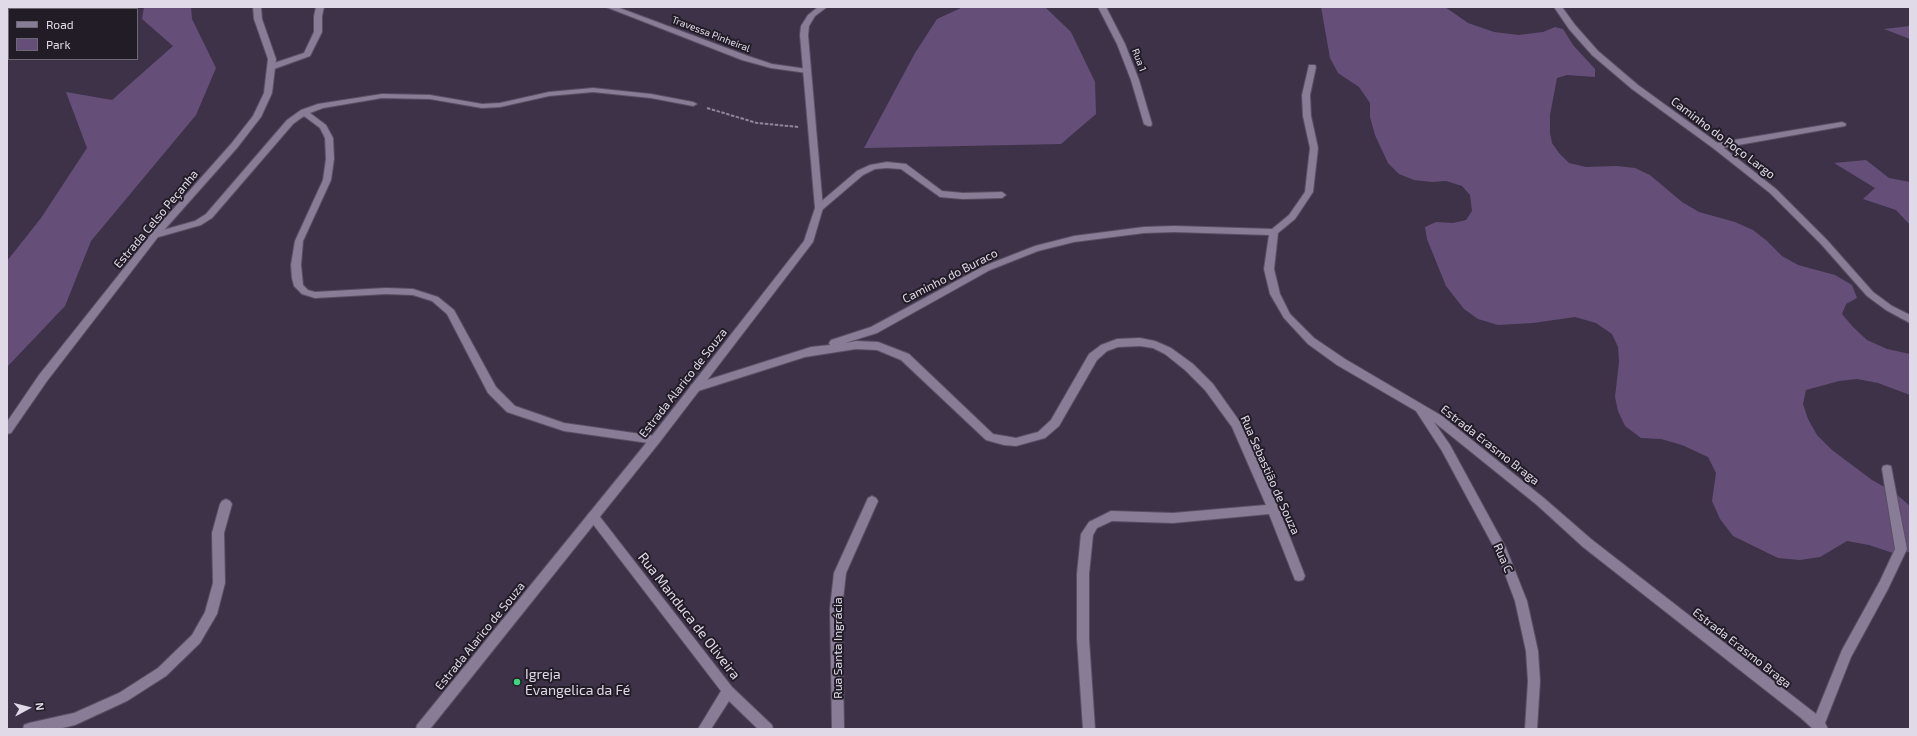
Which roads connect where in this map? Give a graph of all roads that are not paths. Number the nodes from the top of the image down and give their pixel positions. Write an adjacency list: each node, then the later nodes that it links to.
1 (257, 7): 7 (street, Estrada Celso Peçanha)
2 (320, 7): 7 (street)
3 (610, 7): 9 (street, Travessa Pinheiral)
4 (822, 7): 9 (street, Estrada Alarico de Souza)
5 (1102, 7): 12 (street, Rua 1)
6 (1558, 7): 14 (street, Caminho do Poço Largo)
7 (271, 67): 18 (street, Estrada Celso Peçanha)
8 (1312, 67): 17 (street)
9 (807, 71): 16 (street, Estrada Alarico de Souza)
10 (693, 104): 11 (street)
11 (304, 112): 18 (street); 24 (street)
12 (1148, 124)
13 (1842, 124): 14 (street)
14 (1716, 146): 19 (street, Caminho do Poço Largo)
15 (1002, 195): 16 (street)
16 (819, 208): 21 (street, Estrada Alarico de Souza)
17 (1274, 232): 20 (street, Caminho do Buraco); 22 (street, Estrada Erasmo Braga)
18 (155, 235): 23 (street, Estrada Celso Peçanha)
19 (1910, 319)
20 (806, 353): 21 (street, Caminho do Buraco); 28 (street, Rua Sebastião de Souza)
21 (695, 388): 24 (street, Estrada Alarico de Souza)
22 (1417, 406): 32 (street, Estrada Erasmo Braga); 39 (street, Rua C)
23 (7, 430)
24 (655, 440): 29 (street, Estrada Alarico de Souza)
25 (1887, 469): 32 (street)
26 (872, 502): 37 (street, Rua Santa Ingrácia)
27 (226, 504): 33 (street)
28 (1274, 509): 30 (street, Rua Sebastião de Souza); 38 (street)
29 (593, 516): 31 (street, Rua Manduca de Oliveira); 34 (street, Estrada Alarico de Souza)
30 (1299, 576)
31 (728, 691): 35 (street); 36 (street, Rua Manduca de Oliveira)
32 (1820, 727)
33 (29, 729)
34 (422, 729)
35 (704, 729)
36 (767, 729)
37 (838, 729)
38 (1089, 729)
39 (1531, 729)

